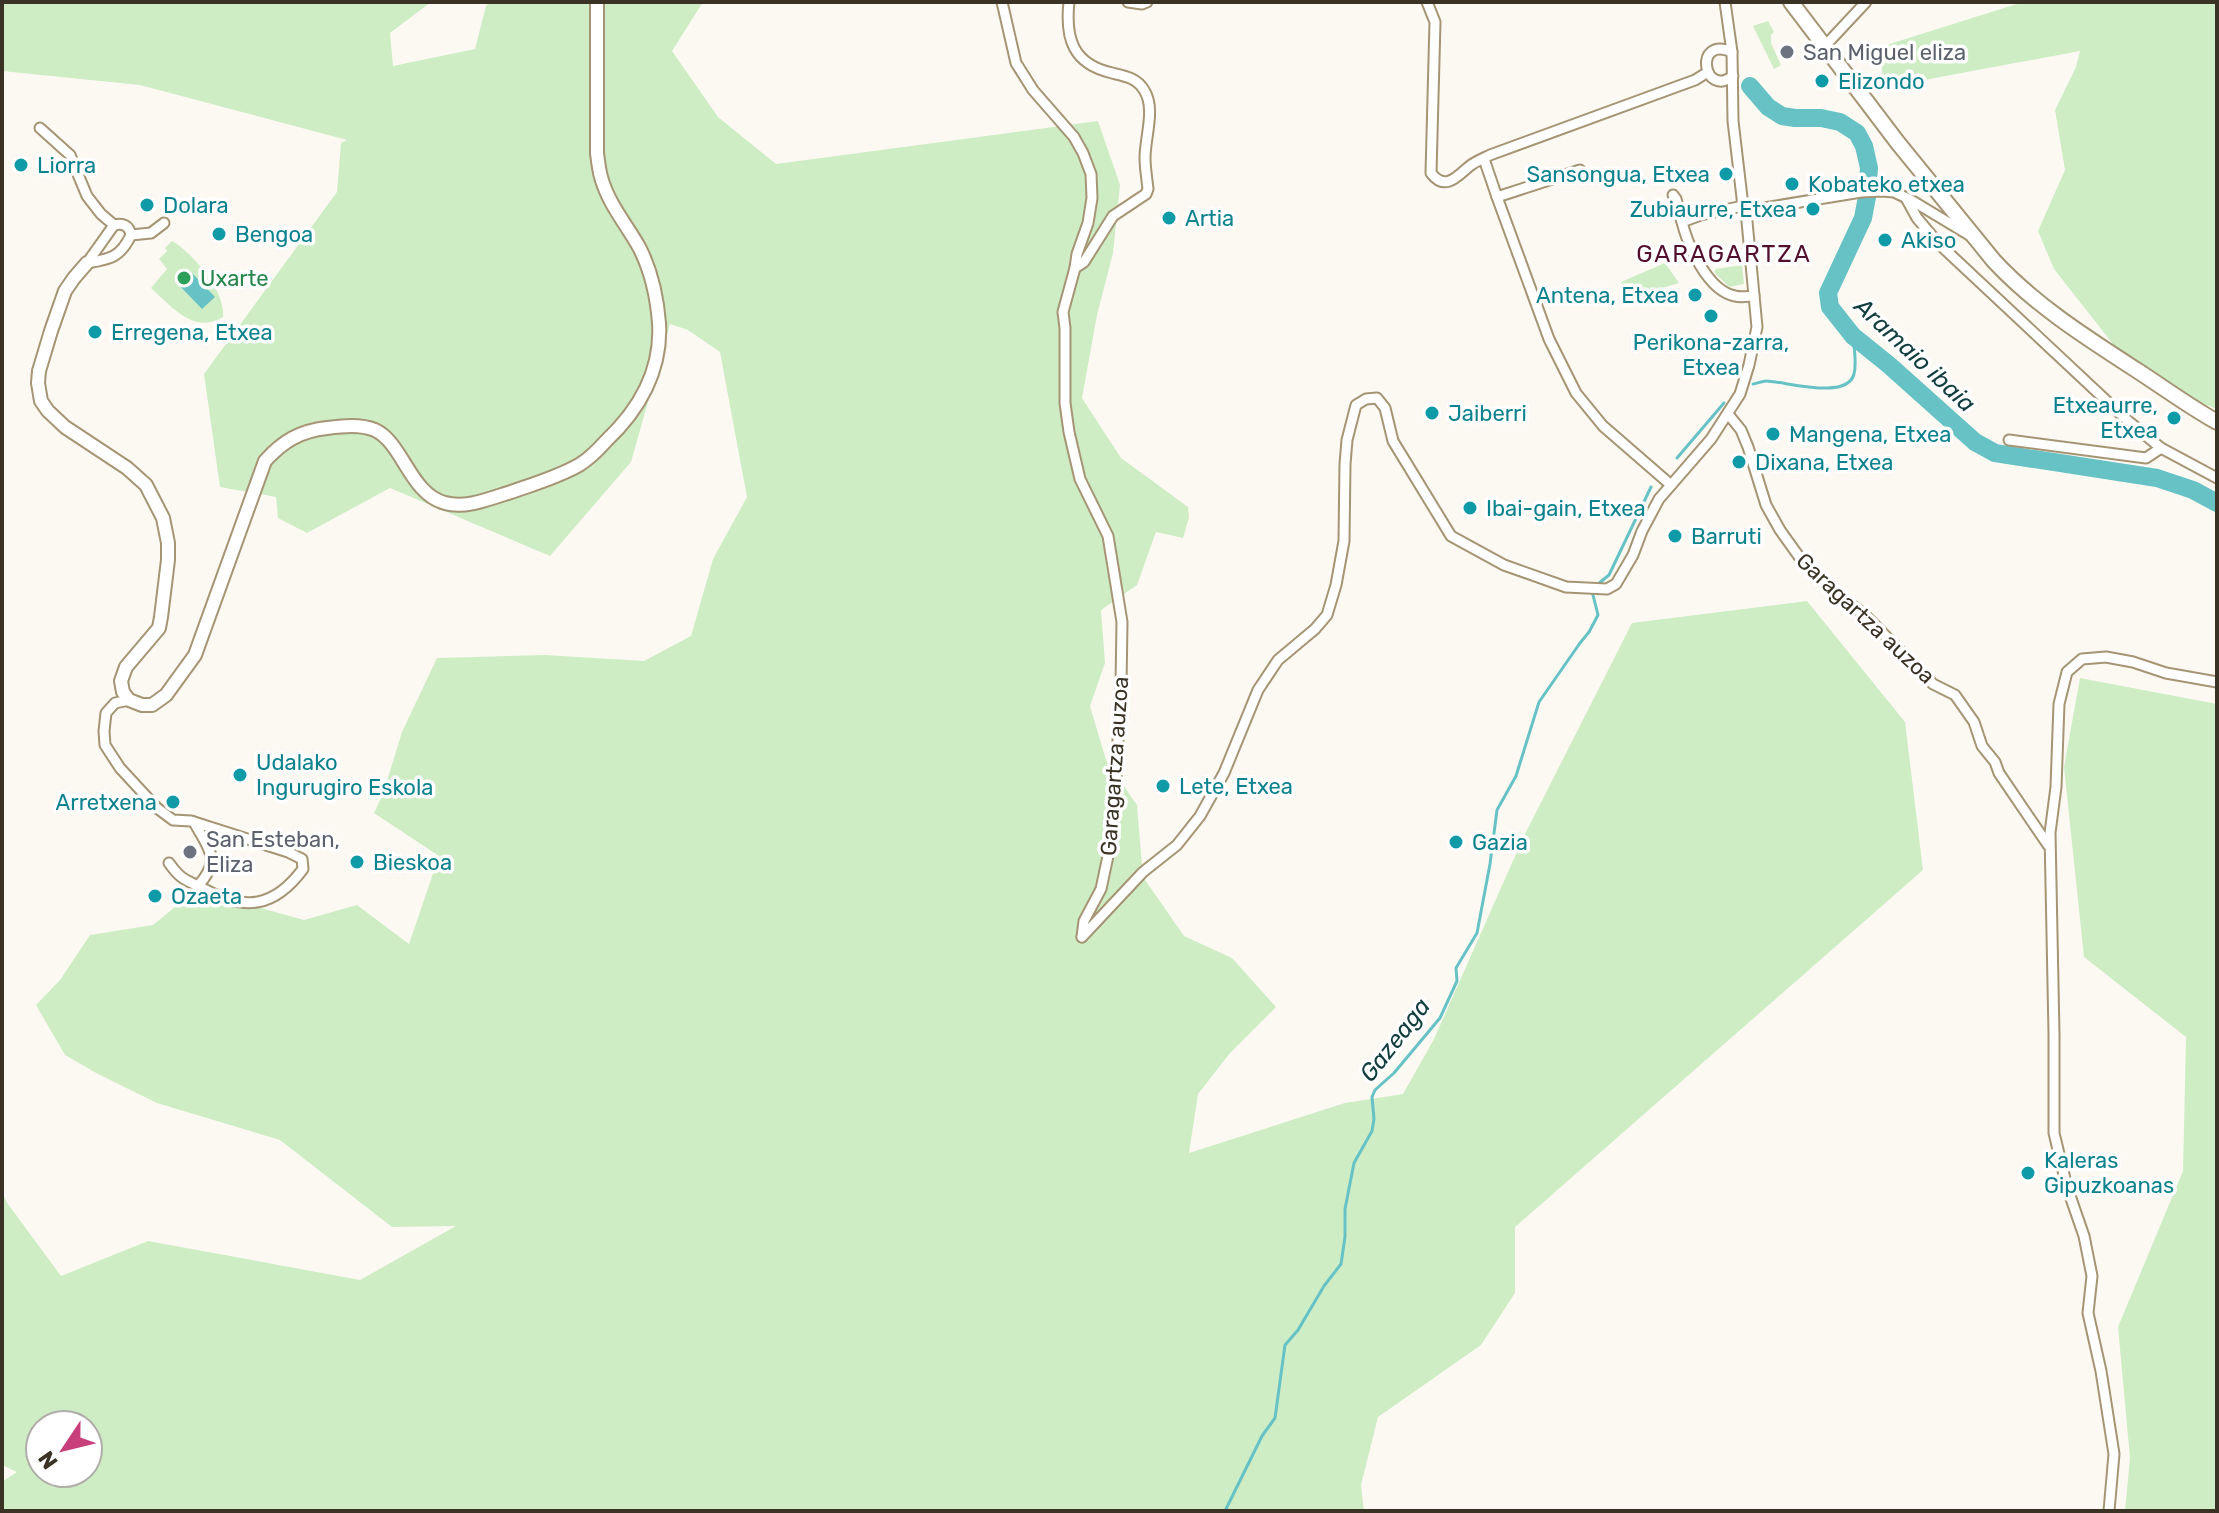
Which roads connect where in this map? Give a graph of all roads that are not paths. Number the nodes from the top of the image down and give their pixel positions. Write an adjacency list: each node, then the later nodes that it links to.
1 (597, 2): 36 (street)
2 (1002, 2): 27 (street)
3 (1069, 2): 27 (street)
4 (1128, 2): 5 (street)
5 (1147, 2)
6 (1427, 2): 15 (street)
7 (1725, 2): 11 (street)
8 (1791, 2): 10 (main road)
9 (1866, 2): 10 (street)
10 (1824, 47): 25 (main road)
11 (1732, 52): 12 (street); 13 (street)
12 (1708, 72): 13 (street); 15 (street)
13 (1733, 76): 20 (street, Garagartza auzoa)
14 (40, 128): 23 (street)
15 (1484, 159): 18 (street)
16 (1580, 170): 18 (street)
17 (1673, 195): 21 (street)
18 (1497, 197): 34 (street)
19 (1906, 198): 20 (street); 25 (street); 32 (street)
20 (1744, 209): 21 (street); 28 (street, Garagartza auzoa)
21 (1682, 222): 28 (street)
22 (164, 223): 24 (street)
23 (114, 225): 24 (street); 26 (street)
24 (131, 235): 26 (street)
25 (1975, 238): 30 (main road)
26 (87, 263): 36 (street)
27 (1075, 268): 34 (street, Garagartza auzoa)
28 (1754, 296): 29 (street, Garagartza auzoa)
29 (1728, 414): 34 (street, Garagartza auzoa); 38 (street, Garagartza auzoa)
30 (2217, 422)
31 (2009, 440): 32 (street)
32 (2161, 448): 33 (street)
33 (2217, 478)
34 (1671, 485)
35 (2217, 682): 38 (street)
36 (129, 700): 37 (street)
37 (194, 822): 40 (street); 40 (street)
38 (2050, 848): 41 (street)
39 (169, 863): 40 (street)
40 (198, 886)
41 (2109, 1511)

